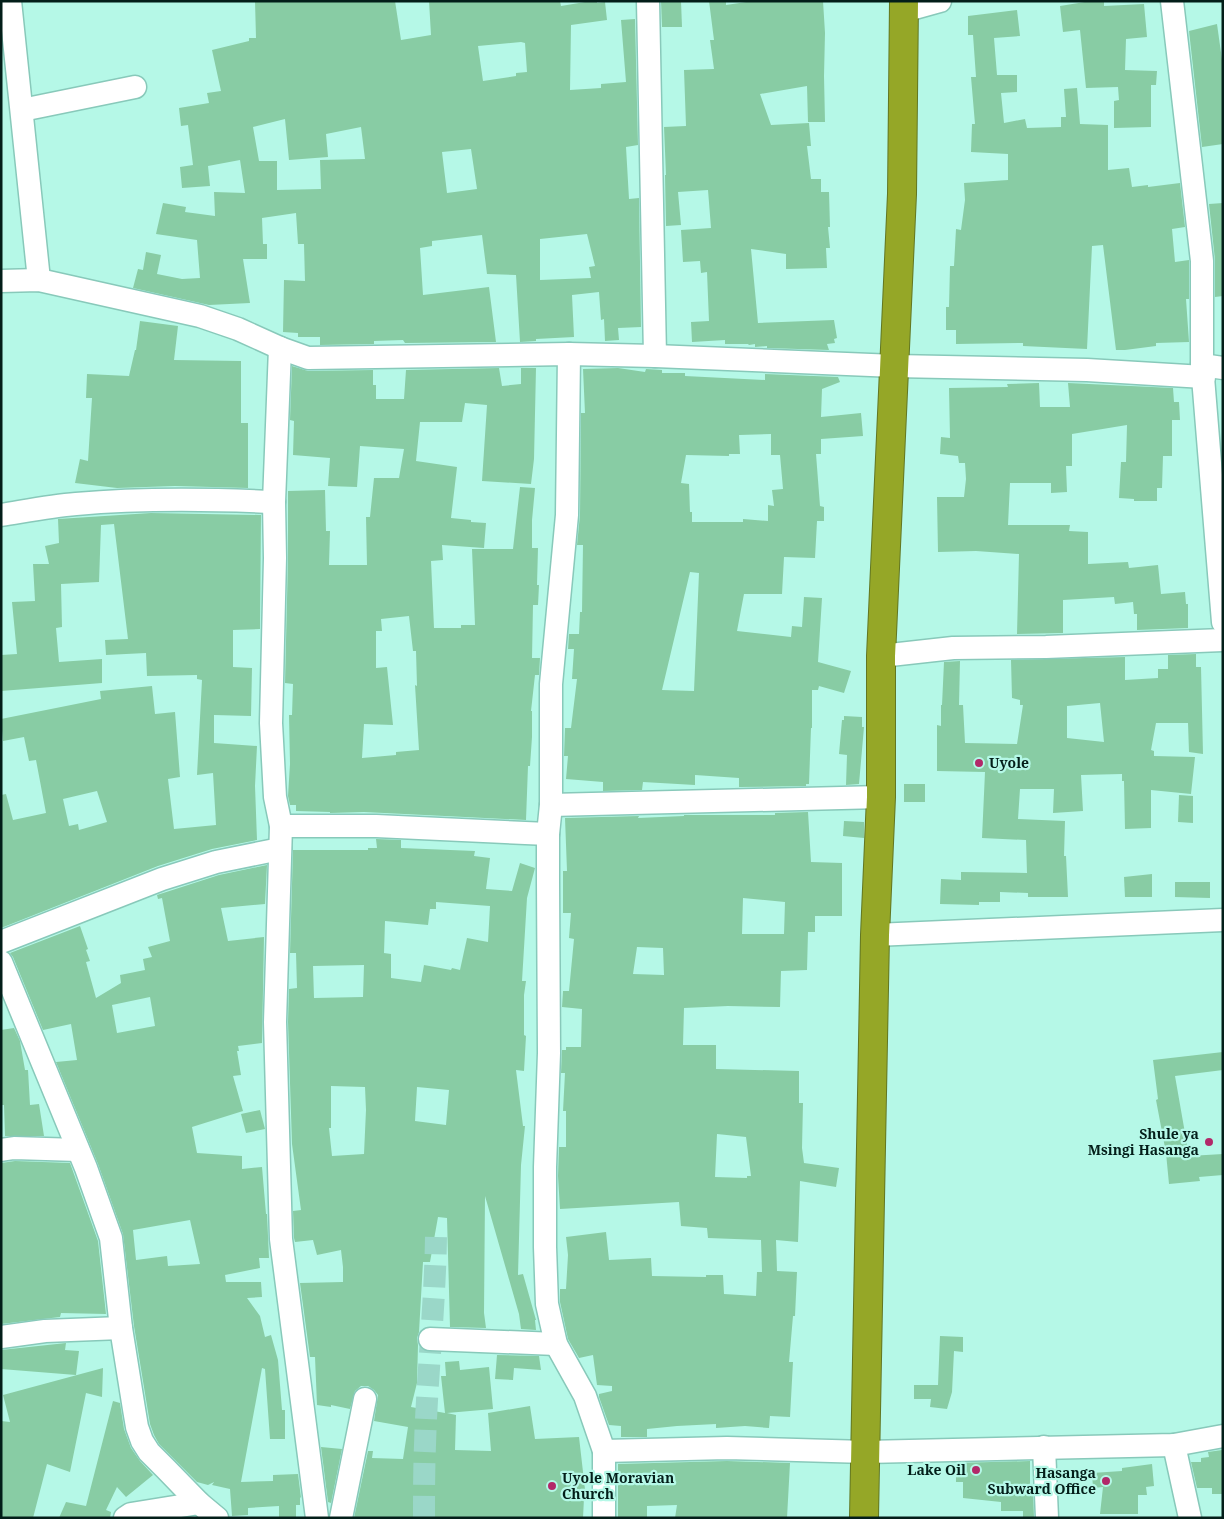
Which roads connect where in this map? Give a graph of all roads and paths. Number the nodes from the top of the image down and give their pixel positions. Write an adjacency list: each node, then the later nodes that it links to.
1 (10, 1): 7 (street)
2 (648, 1): 12 (street)
3 (940, 1): 5 (street)
4 (1172, 1): 14 (street)
5 (904, 6): 13 (highway)
6 (135, 87): 7 (street)
7 (22, 110): 8 (street)
8 (39, 280): 9 (street); 10 (street)
9 (1, 281)
10 (280, 348): 11 (street); 15 (street)
11 (569, 354): 12 (street); 21 (street)
12 (656, 356): 13 (street)
13 (895, 366): 14 (street); 19 (highway)
14 (1210, 370): 17 (street)
15 (274, 502): 16 (street); 22 (street)
16 (1, 515)
17 (1223, 622)
18 (1223, 640): 19 (street)
19 (881, 656): 20 (highway)
20 (881, 798): 21 (street); 26 (highway)
21 (551, 805): 23 (street)
22 (281, 826): 23 (street); 24 (street)
23 (548, 834): 35 (street)
24 (280, 849): 27 (street); 45 (street)
25 (1223, 920): 26 (street)
26 (875, 935): 41 (highway)
27 (1, 942)
28 (1, 962): 29 (street)
29 (7, 990): 31 (street)
30 (1, 1150): 31 (street)
31 (78, 1150): 32 (street)
32 (121, 1328): 33 (street); 42 (street)
33 (1, 1337)
34 (430, 1339): 35 (street)
35 (556, 1344): 40 (street)
36 (365, 1399): 46 (street)
37 (1223, 1436): 38 (street)
38 (1174, 1444): 39 (street); 50 (street)
39 (1044, 1447): 41 (street); 49 (street)
40 (604, 1451): 41 (street); 47 (street)
41 (866, 1452): 48 (highway)
42 (199, 1503): 43 (street); 44 (street)
43 (126, 1518)
44 (217, 1518)
45 (317, 1518)
46 (341, 1518)
47 (604, 1518)
48 (864, 1518)
49 (1047, 1518)
50 (1190, 1518)

